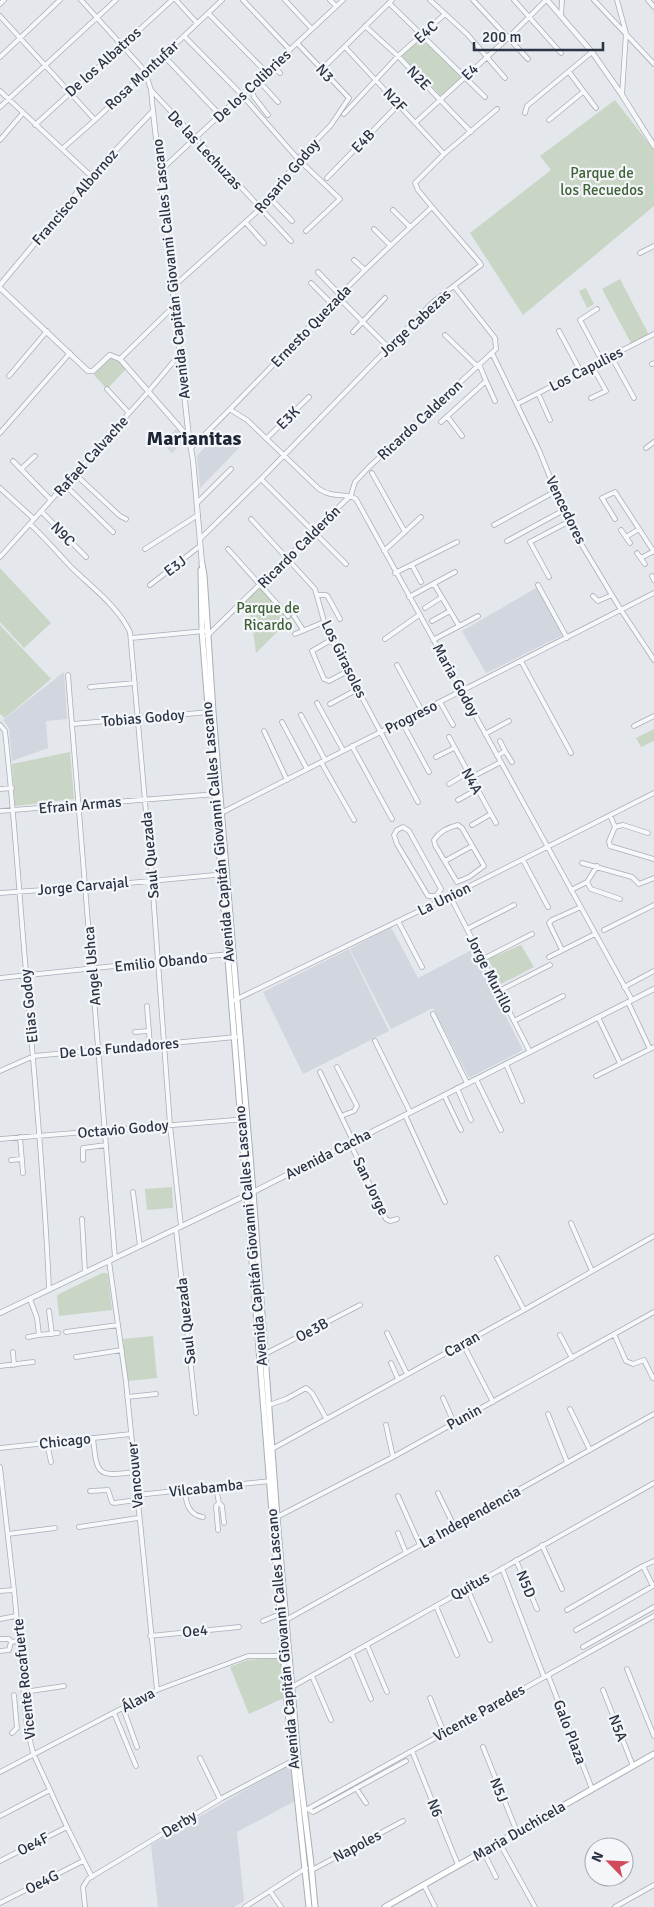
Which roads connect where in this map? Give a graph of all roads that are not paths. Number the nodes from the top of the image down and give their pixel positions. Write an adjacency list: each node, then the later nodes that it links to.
1 (4, 0): 21 (street)
2 (60, 0): 37 (street)
3 (81, 0): 28 (street, Avenida Capitán Giovanni Calles Lascano)
4 (116, 0): 28 (street)
5 (172, 0): 39 (street, De los Albatros)
6 (176, 0): 30 (street)
7 (222, 0): 24 (street, Rosa Montufar)
8 (243, 0): 41 (street)
9 (285, 0): 32 (street)
10 (330, 0): 22 (street)
11 (343, 0): 22 (street, De los Colibries)
12 (430, 0): 25 (street)
13 (473, 0): 36 (street)
14 (514, 0): 29 (street)
15 (547, 0): 27 (street); 29 (street, E4)
16 (562, 0): 27 (street)
17 (594, 0): 33 (street)
18 (617, 0): 33 (street)
19 (648, 0): 23 (street)
20 (391, 2): 31 (street); 35 (street)
21 (0, 4)
22 (336, 6): 32 (street, De los Colibries)
23 (654, 7)
24 (208, 13): 30 (street, Rosa Montufar); 54 (street)
25 (445, 14): 35 (street, E4C); 47 (street)
26 (0, 16): 37 (street)
27 (561, 16): 42 (street)
28 (96, 17): 39 (street, Avenida Capitán Giovanni Calles Lascano); 50 (street)
29 (529, 18): 36 (street, E4); 43 (street)
30 (197, 23): 34 (street, Rosa Montufar)
31 (365, 26): 40 (street); 45 (street, N2E)
32 (312, 29): 38 (street, De los Colibries)
33 (626, 33): 49 (street); 67 (street)
34 (184, 36): 44 (street, Rosa Montufar); 66 (street)
35 (422, 36): 45 (street, E4C); 57 (street)
36 (509, 37): 47 (street, E4); 48 (street)
37 (20, 38): 46 (street); 50 (street)
38 (296, 43): 41 (street, De los Colibries); 52 (street, N3)
39 (121, 45): 53 (street, Avenida Capitán Giovanni Calles Lascano); 64 (street, De los Albatros)
40 (345, 46): 52 (street); 60 (street, N2F)
41 (290, 50): 51 (street, De los Colibries)
42 (592, 52): 55 (street); 67 (street)
43 (561, 53)
44 (163, 55): 53 (street, Rosa Montufar); 82 (street)
45 (398, 56): 60 (street, E4C); 71 (street, N2E)
46 (0, 57)
47 (486, 57): 57 (street, E4); 58 (street)
48 (528, 59)
49 (654, 64)
50 (45, 65): 64 (street); 70 (street)
51 (273, 66): 54 (street, De los Colibries); 56 (street)
52 (322, 69): 69 (street, N3)
53 (145, 71): 62 (street, Avenida Capitán Giovanni Calles Lascano); 84 (street, Rosa Montufar)
54 (266, 72): 59 (street, De los Colibries)
55 (570, 72): 65 (street); 80 (street)
56 (280, 73)
57 (465, 77): 68 (street); 71 (street, E4)
58 (505, 78)
59 (258, 80): 61 (street, De los Colibries); 72 (street)
60 (376, 80): 73 (street, E4C); 74 (street, N2F)
61 (250, 88): 66 (street, De los Colibries); 83 (street)
62 (151, 90): 78 (street, Avenida Capitán Giovanni Calles Lascano); 90 (street, De las Lechuzas)
63 (0, 91): 70 (street)
64 (70, 92): 84 (street); 87 (street, De los Albatros)
65 (583, 92): 76 (street); 85 (street)
66 (242, 95): 82 (street, De los Colibries); 94 (street)
67 (622, 95): 91 (street)
68 (485, 97)
69 (349, 98): 73 (street, N3); 94 (street, Rosario Godoy)
70 (8, 100): 75 (street); 79 (street)
71 (440, 100): 86 (street, E4); 88 (street, N2E)
72 (278, 102)
73 (354, 104): 81 (street, E4C)
74 (399, 104): 86 (street, N2F); 97 (street, E4B)
75 (0, 107)
76 (596, 108)
77 (497, 109): 88 (street, Jorge Cabezas)
78 (153, 111): 95 (street, Avenida Capitán Giovanni Calles Lascano); 96 (street, Francisco Albornoz)
79 (23, 113): 87 (street); 89 (street)
80 (525, 113)
81 (344, 114)
82 (220, 115): 90 (street, De los Colibries)
83 (268, 115)
84 (95, 120): 92 (street, Rosa Montufar)
85 (549, 120)
86 (416, 122): 93 (street, N2F)
87 (35, 125): 92 (street)
88 (471, 132): 93 (street, Jorge Cabezas)
89 (0, 140)
90 (195, 140): 95 (street, De los Colibries); 100 (street, De las Lechuzas)
91 (654, 146)
92 (62, 149): 96 (street)
93 (444, 154): 99 (street, Jorge Cabezas)
94 (298, 159): 98 (street, Rosario Godoy); 106 (street)
95 (160, 171): 118 (street, Avenida Capitán Giovanni Calles Lascano)
96 (91, 176): 117 (street, Francisco Albornoz)
97 (327, 178)
98 (271, 199): 100 (street, Rosario Godoy); 102 (street)
99 (432, 207): 104 (street, Ernesto Quezada); 116 (street, Jorge Cabezas)
100 (260, 210): 103 (street, Rosario Godoy); 107 (street)
101 (393, 210): 104 (street)
102 (292, 221)
103 (246, 223): 108 (street); 118 (street, Rosario Godoy)
104 (410, 227): 109 (street, Ernesto Quezada)
105 (374, 229): 109 (street)
106 (306, 232)
107 (291, 241)
108 (264, 243)
109 (390, 245): 113 (street, Ernesto Quezada)
110 (654, 246): 111 (street)
111 (640, 254)
112 (354, 260): 113 (street)
113 (365, 270): 119 (street, Ernesto Quezada)
114 (318, 272): 119 (street)
115 (310, 283): 122 (street)
116 (454, 286): 130 (street, Jorge Cabezas); 132 (street, Ricardo Calderon)
117 (0, 287): 125 (street)
118 (173, 287): 121 (street, Avenida Capitán Giovanni Calles Lascano)
119 (339, 296): 122 (street, Ernesto Quezada); 124 (street)
120 (385, 298): 124 (street)
121 (175, 304): 133 (street, Avenida Capitán Giovanni Calles Lascano); 135 (street)
122 (332, 304): 150 (street, Ernesto Quezada)
123 (597, 309): 136 (street)
124 (363, 321): 127 (street); 130 (street)
125 (47, 331): 131 (street); 140 (street)
126 (559, 331): 139 (street)
127 (353, 332)
128 (654, 334): 134 (street, Los Capulies)
129 (445, 335): 137 (street)
130 (388, 347): 164 (street, Jorge Cabezas)
131 (70, 353): 135 (street); 157 (street)
132 (492, 353): 137 (street, Ricardo Calderon); 149 (street, Vencedores)
133 (180, 354): 143 (street, Rafael Calvache); 154 (street, Avenida Capitán Giovanni Calles Lascano)
134 (611, 356): 136 (street, Los Capulies); 147 (street)
135 (120, 359): 143 (street)
136 (602, 361): 138 (street, Los Capulies)
137 (478, 365): 141 (street); 175 (street, Ricardo Calderon)
138 (592, 366): 139 (street, Los Capulies); 146 (street)
139 (580, 372): 144 (street, Los Capulies)
140 (9, 376)
141 (486, 381): 148 (street); 152 (street)
142 (107, 389): 151 (street)
143 (148, 392): 151 (street, Rafael Calvache); 156 (street)
144 (538, 393): 149 (street, Los Capulies); 153 (street)
145 (309, 397): 160 (street, E3K)
146 (591, 398)
147 (634, 398)
148 (495, 401)
149 (518, 404): 174 (street, Vencedores)
150 (231, 410): 160 (street); 162 (street, Ernesto Quezada)
151 (129, 413): 170 (street, Rafael Calvache)
152 (448, 416): 155 (street); 158 (street)
153 (550, 420)
154 (187, 422): 156 (street); 159 (street, Avenida Capitán Giovanni Calles Lascano)
155 (441, 422)
156 (179, 426): 159 (street)
157 (0, 433)
158 (462, 436)
159 (189, 438): 162 (street, Avenida Capitán Giovanni Calles Lascano)
160 (267, 438): 164 (street)
161 (654, 442): 163 (street)
162 (191, 448): 177 (street, Avenida Capitán Giovanni Calles Lascano)
163 (646, 448)
164 (285, 455): 171 (street, Jorge Cabezas); 175 (street)
165 (35, 456): 167 (street)
166 (13, 461): 167 (street)
167 (21, 469): 176 (street)
168 (231, 469): 177 (street)
169 (372, 473): 193 (street)
170 (75, 474): 172 (street, Rafael Calvache); 183 (street)
171 (261, 479): 192 (street); 195 (street, Jorge Cabezas)
172 (64, 485): 176 (street, Rafael Calvache); 191 (street)
173 (0, 488): 182 (street)
174 (556, 491): 178 (street, Vencedores); 188 (street)
175 (351, 496): 192 (street, Ricardo Calderón); 202 (street, Maria Godoy)
176 (51, 500): 179 (street, Rafael Calvache)
177 (197, 503): 180 (street, Avenida Capitán Giovanni Calles Lascano)
178 (564, 510): 186 (street, Vencedores); 196 (street)
179 (41, 511): 182 (street, Rafael Calvache); 206 (street, N9C)
180 (198, 516): 195 (street, Avenida Capitán Giovanni Calles Lascano); 200 (street)
181 (421, 517): 193 (street)
182 (34, 519): 187 (street, Rafael Calvache)
183 (126, 519)
184 (251, 519): 207 (street, Los Girasoles)
185 (614, 519): 189 (street)
186 (568, 522): 215 (street); 223 (street, Vencedores)
187 (30, 524): 205 (street, Rafael Calvache); 241 (street, Saul Quezada)
188 (494, 525)
189 (639, 529): 194 (street); 203 (street)
190 (620, 530): 194 (street)
191 (113, 532)
192 (314, 532): 207 (street, Ricardo Calderón); 210 (street)
193 (405, 532): 202 (street)
194 (626, 536): 198 (street)
195 (200, 539): 199 (street, Avenida Capitán Giovanni Calles Lascano)
196 (507, 541)
197 (457, 542): 212 (street)
198 (630, 542)
199 (200, 546): 209 (street, Avenida Capitán Giovanni Calles Lascano); 218 (street, E3J)
200 (145, 549)
201 (228, 549): 219 (street)
202 (384, 551): 214 (street, Maria Godoy)
203 (654, 552): 208 (street)
204 (637, 553): 208 (street)
205 (0, 557)
206 (86, 557)
207 (288, 558): 219 (street, Ricardo Calderón); 222 (street, Los Girasoles)
208 (641, 558): 211 (street)
209 (202, 564): 239 (main road, Avenida Capitán Giovanni Calles Lascano)
210 (346, 564)
211 (644, 564)
212 (412, 565): 214 (street); 216 (street)
213 (455, 572): 217 (street)
214 (396, 573): 225 (street, Maria Godoy)
215 (549, 577)
216 (421, 582)
217 (434, 584): 225 (street); 226 (street)
218 (150, 585)
219 (261, 585): 231 (street); 239 (street, Ricardo Calderón)
220 (538, 585): 242 (street)
221 (654, 593): 228 (street, Progreso)
222 (318, 595): 234 (street); 236 (street, Los Girasoles)
223 (612, 595): 224 (street); 228 (street, Vencedores)
224 (593, 596)
225 (409, 598): 230 (street, Maria Godoy)
226 (442, 598): 227 (street); 229 (street)
227 (425, 608)
228 (621, 610): 242 (street, Progreso); 246 (street, Vencedores)
229 (450, 611): 235 (street); 237 (street)
230 (419, 615): 243 (street); 245 (street, Maria Godoy)
231 (288, 616)
232 (294, 616): 238 (street)
233 (478, 616): 237 (street)
234 (340, 619)
235 (432, 621)
236 (324, 622): 238 (street); 244 (street, Los Girasoles)
237 (459, 626): 245 (street)
238 (303, 630): 240 (street)
239 (205, 634): 241 (street); 259 (main road, Avenida Capitán Giovanni Calles Lascano)
240 (295, 634)
241 (131, 638): 251 (street, Saul Quezada)
242 (567, 638): 247 (street, Progreso)
243 (385, 639)
244 (331, 640): 249 (street, Los Girasoles); 249 (street)
245 (433, 640): 254 (street, Maria Godoy)
246 (654, 660)
247 (521, 661): 254 (street, Progreso); 279 (street)
248 (397, 665): 258 (street)
249 (348, 670): 253 (street, Los Girasoles)
250 (68, 674): 266 (street, Angel Ushca)
251 (135, 684): 252 (street); 262 (street, Saul Quezada)
252 (90, 687)
253 (358, 689): 257 (street); 271 (street, Los Girasoles)
254 (462, 690): 255 (street, Progreso); 272 (street, Maria Godoy)
255 (440, 702): 258 (street, Progreso); 268 (street)
256 (317, 703): 277 (street)
257 (330, 704)
258 (422, 711): 265 (street, Progreso)
259 (211, 712): 262 (street, Tobias Godoy); 295 (main road, Avenida Capitán Giovanni Calles Lascano)
260 (301, 715): 282 (street)
261 (654, 716): 269 (street)
262 (138, 718): 266 (street, Tobias Godoy); 296 (street, Saul Quezada)
263 (509, 721): 272 (street)
264 (282, 722): 285 (street)
265 (402, 722): 271 (street, Progreso); 286 (street)
266 (73, 724): 299 (street, Angel Ushca)
267 (0, 725): 291 (street, Elias Godoy)
268 (453, 725)
269 (634, 726)
270 (264, 731): 289 (street)
271 (381, 732): 275 (street, Progreso); 298 (street, Los Girasoles)
272 (485, 734): 280 (street, Maria Godoy)
273 (449, 737): 276 (street, N4A)
274 (500, 741): 278 (street)
275 (352, 746): 277 (street, Progreso); 305 (street)
276 (454, 748): 281 (street); 287 (street, N4A)
277 (344, 750): 282 (street, Progreso)
278 (505, 751): 280 (street); 284 (street)
279 (572, 753)
280 (498, 756): 283 (street, Maria Godoy)
281 (436, 757)
282 (323, 761): 285 (street, Progreso); 306 (street)
283 (501, 762): 288 (street); 312 (street, Maria Godoy)
284 (512, 762)
285 (307, 769): 289 (street, Progreso)
286 (429, 772)
287 (467, 773): 288 (street, N4A); 290 (street)
288 (470, 778): 293 (street, N4A)
289 (287, 780): 302 (street, Progreso)
290 (450, 784)
291 (12, 788): 292 (street); 301 (street, Elias Godoy)
292 (0, 790)
293 (476, 790): 297 (street); 303 (street, N4A)
294 (654, 793): 304 (street, La Union)
295 (218, 794): 296 (street, Efrain Armas); 302 (main road); 318 (main road, Avenida Capitán Giovanni Calles Lascano)
296 (145, 800): 299 (street, Efrain Armas); 321 (street, Saul Quezada)
297 (458, 800)
298 (418, 802)
299 (79, 805): 301 (street, Efrain Armas); 324 (street, Angel Ushca)
300 (0, 811): 301 (street, Efrain Armas)
301 (14, 811): 326 (street, Elias Godoy)
302 (221, 813): 318 (main road)
303 (491, 814): 307 (street, N4A); 308 (street)
304 (610, 815): 309 (street); 312 (street, La Union)
305 (392, 819)
306 (354, 820)
307 (496, 824)
308 (472, 825)
309 (615, 827): 310 (street); 313 (street)
310 (648, 833)
311 (472, 846): 315 (street); 315 (street); 319 (street)
312 (548, 847): 314 (street, La Union); 325 (street, Maria Godoy)
313 (654, 859)
314 (523, 860): 323 (street, La Union); 334 (street)
315 (445, 861): 319 (street)
316 (582, 863): 317 (street)
317 (597, 866): 320 (street); 322 (street)
318 (224, 874): 321 (street, Jorge Carvajal); 342 (main road)
319 (469, 876): 323 (street)
320 (654, 878)
321 (152, 880): 324 (street, Jorge Carvajal); 345 (street, Saul Quezada)
322 (586, 882): 325 (street); 330 (street)
323 (473, 884): 329 (street, La Union)
324 (85, 887): 326 (street, Jorge Carvajal); 348 (street, Angel Ushca)
325 (571, 890): 335 (street, Maria Godoy)
326 (19, 892): 327 (street, Jorge Carvajal); 350 (street, Elias Godoy)
327 (0, 893)
328 (436, 896): 328 (street); 331 (street)
329 (450, 896): 331 (street, La Union); 337 (street, Jorge Murillo)
330 (620, 899)
331 (438, 902): 336 (street, La Union)
332 (514, 905): 337 (street)
333 (654, 905): 338 (street)
334 (548, 907)
335 (581, 907): 340 (street, Maria Godoy); 341 (street)
336 (398, 921): 347 (street); 356 (street, La Union)
337 (467, 929): 344 (street, Jorge Murillo)
338 (604, 930)
339 (532, 934): 344 (street)
340 (595, 934): 341 (street); 352 (street, Maria Godoy)
341 (562, 950): 343 (street)
342 (231, 954): 345 (street, Emilio Obando); 356 (main road)
343 (549, 957)
344 (483, 959): 354 (street, Jorge Murillo)
345 (158, 962): 348 (street, Emilio Obando); 366 (street, Saul Quezada)
346 (550, 965): 354 (street)
347 (422, 967)
348 (92, 969): 350 (street, Emilio Obando); 369 (street, Angel Ushca)
349 (654, 971): 352 (street)
350 (26, 975): 351 (street, Emilio Obando); 371 (street, Elias Godoy)
351 (0, 978)
352 (624, 987): 357 (street, Maria Godoy)
353 (654, 989): 357 (street, Avenida Cacha)
354 (500, 991): 361 (street, Jorge Murillo)
355 (563, 996): 361 (street)
356 (234, 1000): 364 (main road)
357 (630, 1001): 360 (street, Avenida Cacha); 368 (street, Maria Godoy)
358 (147, 1006): 362 (street)
359 (433, 1014): 379 (street)
360 (598, 1018): 370 (street, Avenida Cacha); 372 (street)
361 (514, 1021): 370 (street, Jorge Murillo)
362 (149, 1031): 363 (street); 367 (street)
363 (135, 1032)
364 (237, 1037): 366 (street, De Los Fundadores); 386 (main road)
365 (375, 1041): 383 (street)
366 (164, 1044): 367 (street, De Los Fundadores); 388 (street, Saul Quezada)
367 (150, 1045): 369 (street, De Los Fundadores)
368 (652, 1048): 372 (street)
369 (98, 1050): 371 (street, De Los Fundadores); 391 (street, Angel Ushca)
370 (530, 1052): 373 (street, Avenida Cacha)
371 (34, 1056): 375 (street, De Los Fundadores); 392 (street, Elias Godoy)
372 (620, 1063): 377 (street)
373 (506, 1064): 378 (street, Avenida Cacha); 382 (street)
374 (337, 1067): 385 (street)
375 (0, 1071)
376 (320, 1072): 385 (street)
377 (596, 1076)
378 (476, 1079): 379 (street, Avenida Cacha); 390 (street)
379 (467, 1083): 380 (street, Avenida Cacha)
380 (457, 1088): 381 (street, Avenida Cacha); 387 (street)
381 (444, 1095): 383 (street, Avenida Cacha); 389 (street)
382 (522, 1101)
383 (410, 1112): 384 (street, Avenida Cacha)
384 (405, 1115): 395 (street, Avenida Cacha); 403 (street)
385 (341, 1116): 395 (street)
386 (244, 1119): 388 (street, Octavio Godoy); 402 (main road)
387 (471, 1120)
388 (170, 1125): 391 (street, Octavio Godoy); 407 (street, Saul Quezada)
389 (461, 1130)
390 (501, 1130)
391 (105, 1131): 392 (street, Octavio Godoy); 396 (street, Angel Ushca)
392 (40, 1136): 393 (street, Octavio Godoy); 415 (street, Elias Godoy)
393 (20, 1138): 394 (street, Octavio Godoy); 398 (street)
394 (0, 1139)
395 (351, 1142): 402 (street, Avenida Cacha); 405 (street, San Jorge)
396 (106, 1145): 399 (street); 410 (street, Angel Ushca)
397 (11, 1160): 398 (street)
398 (22, 1160): 400 (street)
399 (83, 1160)
400 (23, 1173)
401 (133, 1192): 409 (street)
402 (250, 1193): 407 (street, Avenida Cacha); 434 (main road, Avenida Capitán Giovanni Calles Lascano); 460 (main road, Avenida Capitán Giovanni Calles Lascano)
403 (445, 1202)
404 (82, 1219): 414 (street)
405 (397, 1219)
406 (571, 1223): 413 (street)
407 (178, 1227): 409 (street, Avenida Cacha); 450 (street, Saul Quezada)
408 (654, 1236): 413 (street, Caran)
409 (140, 1246): 410 (street, Avenida Cacha)
410 (115, 1258): 412 (street, Avenida Cacha)
411 (497, 1258): 418 (street)
412 (109, 1261): 414 (street, Avenida Cacha); 422 (street, Vancouver)
413 (592, 1271): 418 (street, Caran)
414 (85, 1272): 415 (street, Avenida Cacha)
415 (49, 1290): 416 (street, Avenida Cacha)
416 (30, 1299): 421 (street, Avenida Cacha); 428 (street)
417 (360, 1305): 434 (street, Oe3B)
418 (524, 1310): 431 (street, Caran)
419 (49, 1311): 426 (street)
420 (654, 1312): 427 (street, Punin)
421 (0, 1313)
422 (118, 1325): 423 (street); 432 (street, Vancouver)
423 (66, 1332)
424 (58, 1333): 426 (street)
425 (387, 1333): 441 (street)
426 (52, 1334): 428 (street)
427 (614, 1334): 436 (street, Punin); 442 (street)
428 (38, 1335): 430 (street)
429 (560, 1335): 436 (street)
430 (28, 1337)
431 (463, 1344): 441 (street, Caran); 447 (street)
432 (122, 1350): 435 (street); 445 (street, Vancouver)
433 (13, 1352): 439 (street)
434 (265, 1354): 448 (main road, Avenida Capitán Giovanni Calles Lascano)
435 (76, 1357)
436 (572, 1358): 447 (street, Punin)
437 (33, 1362): 439 (street)
438 (391, 1363): 443 (street)
439 (14, 1365): 440 (street)
440 (0, 1366)
441 (407, 1374): 443 (street, Caran)
442 (653, 1378)
443 (398, 1379): 453 (street, Caran)
444 (156, 1394): 445 (street)
445 (127, 1398): 456 (street, Vancouver)
446 (443, 1398): 454 (street)
447 (493, 1402): 454 (street, Punin)
448 (269, 1405): 453 (street); 460 (main road, Avenida Capitán Giovanni Calles Lascano)
449 (570, 1409): 461 (street)
450 (196, 1413)
451 (548, 1414): 464 (street)
452 (654, 1414): 461 (street, La Independencia)
453 (326, 1418): 460 (street, Caran)
454 (454, 1423): 462 (street, Punin)
455 (386, 1425): 462 (street)
456 (131, 1434): 457 (street, Chicago); 466 (street, Vancouver)
457 (93, 1438): 458 (street, Chicago); 466 (street)
458 (47, 1443): 459 (street, Chicago); 463 (street)
459 (0, 1448)
460 (270, 1450): 467 (main road, Avenida Capitán Giovanni Calles Lascano)
461 (590, 1450): 464 (street, La Independencia)
462 (393, 1457): 479 (street, Punin)
463 (51, 1462)
464 (567, 1462): 481 (street, La Independencia)
465 (0, 1467): 486 (street, Vicente Rocafuerte)
466 (134, 1472): 473 (street, Vancouver)
467 (272, 1481): 469 (street, Vilcabamba); 479 (main road, Avenida Capitán Giovanni Calles Lascano)
468 (654, 1483): 488 (street, Quitus)
469 (216, 1488): 471 (street, Vilcabamba); 476 (street)
470 (90, 1491): 475 (street)
471 (185, 1491): 473 (street, Vilcabamba); 477 (street)
472 (438, 1493): 481 (street)
473 (137, 1495): 475 (street, Vancouver)
474 (398, 1496): 487 (street)
475 (137, 1500): 478 (street, Vancouver)
476 (219, 1504): 480 (street); 484 (street)
477 (203, 1517)
478 (138, 1518): 482 (street); 511 (street, Vancouver)
479 (275, 1518): 503 (main road, Avenida Capitán Giovanni Calles Lascano); 507 (main road, Avenida Capitán Giovanni Calles Lascano)
480 (224, 1523)
481 (454, 1526): 487 (street, La Independencia)
482 (79, 1527)
483 (55, 1528): 486 (street)
484 (218, 1530)
485 (398, 1533): 489 (street)
486 (8, 1534): 497 (street, Vicente Rocafuerte)
487 (420, 1545): 489 (street, La Independencia)
488 (542, 1546): 490 (street, Quitus); 496 (street)
489 (406, 1553): 507 (street, La Independencia)
490 (516, 1560): 493 (street, Quitus); 501 (street, N5D)
491 (654, 1560): 492 (street)
492 (643, 1566): 494 (street); 502 (street)
493 (502, 1568): 495 (street, Quitus); 524 (street, Galo Plaza)
494 (653, 1587): 510 (street)
495 (467, 1588): 499 (street, Quitus); 513 (street)
496 (562, 1589)
497 (14, 1590): 498 (street); 504 (street, Vicente Rocafuerte)
498 (0, 1591)
499 (436, 1606): 516 (street, Quitus); 520 (street)
500 (654, 1607): 517 (street)
501 (537, 1609)
502 (567, 1610)
503 (280, 1614): 508 (street); 521 (main road, Avenida Capitán Giovanni Calles Lascano)
504 (16, 1616): 506 (street); 514 (street, Vicente Rocafuerte)
505 (654, 1616): 524 (street, Vicente Paredes)
506 (0, 1619)
507 (286, 1620): 526 (main road, Avenida Capitán Giovanni Calles Lascano)
508 (263, 1621)
509 (239, 1627): 511 (street, Oe4)
510 (576, 1630)
511 (150, 1636): 527 (street, Vancouver)
512 (0, 1639): 515 (street)
513 (490, 1640)
514 (18, 1641): 515 (street); 529 (street, Vicente Rocafuerte)
515 (10, 1642): 518 (street)
516 (367, 1645): 519 (street, Quitus); 530 (street)
517 (583, 1647)
518 (0, 1651)
519 (352, 1654): 523 (street, Quitus); 533 (street)
520 (457, 1655)
521 (284, 1656): 526 (main road, Avenida Capitán Giovanni Calles Lascano); 527 (street, Álava)
522 (627, 1669): 541 (street)
523 (312, 1676): 526 (street, Quitus); 536 (street)
524 (546, 1676): 540 (street, Vicente Paredes); 554 (street, Galo Plaza)
525 (64, 1686): 529 (street)
526 (289, 1688): 548 (main road, Avenida Capitán Giovanni Calles Lascano)
527 (157, 1690): 534 (street, Álava)
528 (603, 1690): 551 (street, N5A)
529 (24, 1692): 537 (street, Vicente Rocafuerte)
530 (387, 1692)
531 (14, 1695): 538 (street)
532 (430, 1698): 540 (street)
533 (371, 1699)
534 (123, 1708): 535 (street, Álava); 542 (street)
535 (114, 1713): 545 (street, Álava); 550 (street)
536 (331, 1720)
537 (26, 1723): 538 (street); 545 (street, Vicente Rocafuerte)
538 (16, 1725): 539 (street)
539 (12, 1733)
540 (444, 1733): 544 (street, Vicente Paredes)
541 (654, 1736)
542 (138, 1747)
543 (483, 1747): 562 (street, N5J)
544 (412, 1751): 558 (street, Vicente Paredes); 567 (street, N6)
545 (33, 1753): 552 (street, Álava); 555 (street, Vicente Rocafuerte)
546 (654, 1754): 551 (main road, Maria Duchicela)
547 (200, 1758): 556 (street)
548 (295, 1760): 556 (street, Derby); 558 (main road, Avenida Capitán Giovanni Calles Lascano); 568 (main road, Avenida Capitán Giovanni Calles Lascano)
549 (406, 1761): 553 (street)
550 (136, 1766)
551 (633, 1766): 554 (main road, Maria Duchicela)
552 (0, 1772)
553 (356, 1788): 557 (street); 558 (street)
554 (592, 1789): 562 (main road, Maria Duchicela)
555 (50, 1790): 559 (street); 561 (street, Vicente Rocafuerte)
556 (220, 1799): 569 (street, Derby)
557 (366, 1803)
558 (306, 1810): 568 (main road, Avenida Capitán Giovanni Calles Lascano)
559 (0, 1816)
560 (403, 1821): 568 (street, Napoles)
561 (67, 1828): 565 (street, Oe4F); 566 (street, Vicente Rocafuerte)
562 (517, 1832): 563 (main road, Maria Duchicela)
563 (499, 1842): 564 (main road, Maria Duchicela); 582 (street)
564 (483, 1851): 567 (main road, Maria Duchicela); 570 (street)
565 (0, 1861)
566 (83, 1861): 569 (street, Vicente Rocafuerte); 574 (street, Oe4G)
567 (458, 1865): 571 (main road, Maria Duchicela)
568 (309, 1869): 573 (street, Napoles); 578 (main road, Avenida Capitán Giovanni Calles Lascano); 579 (main road, Avenida Capitán Giovanni Calles Lascano)
569 (92, 1877): 575 (street)
570 (496, 1877)
571 (424, 1885): 580 (main road, Maria Duchicela); 581 (street)
572 (654, 1886): 583 (street)
573 (270, 1891): 576 (street, Napoles); 577 (street)
574 (0, 1903)
575 (84, 1907)
576 (245, 1907)
577 (281, 1907)
578 (309, 1907)
579 (315, 1907)
580 (385, 1907)
581 (435, 1907)
582 (535, 1907)
583 (616, 1907)

